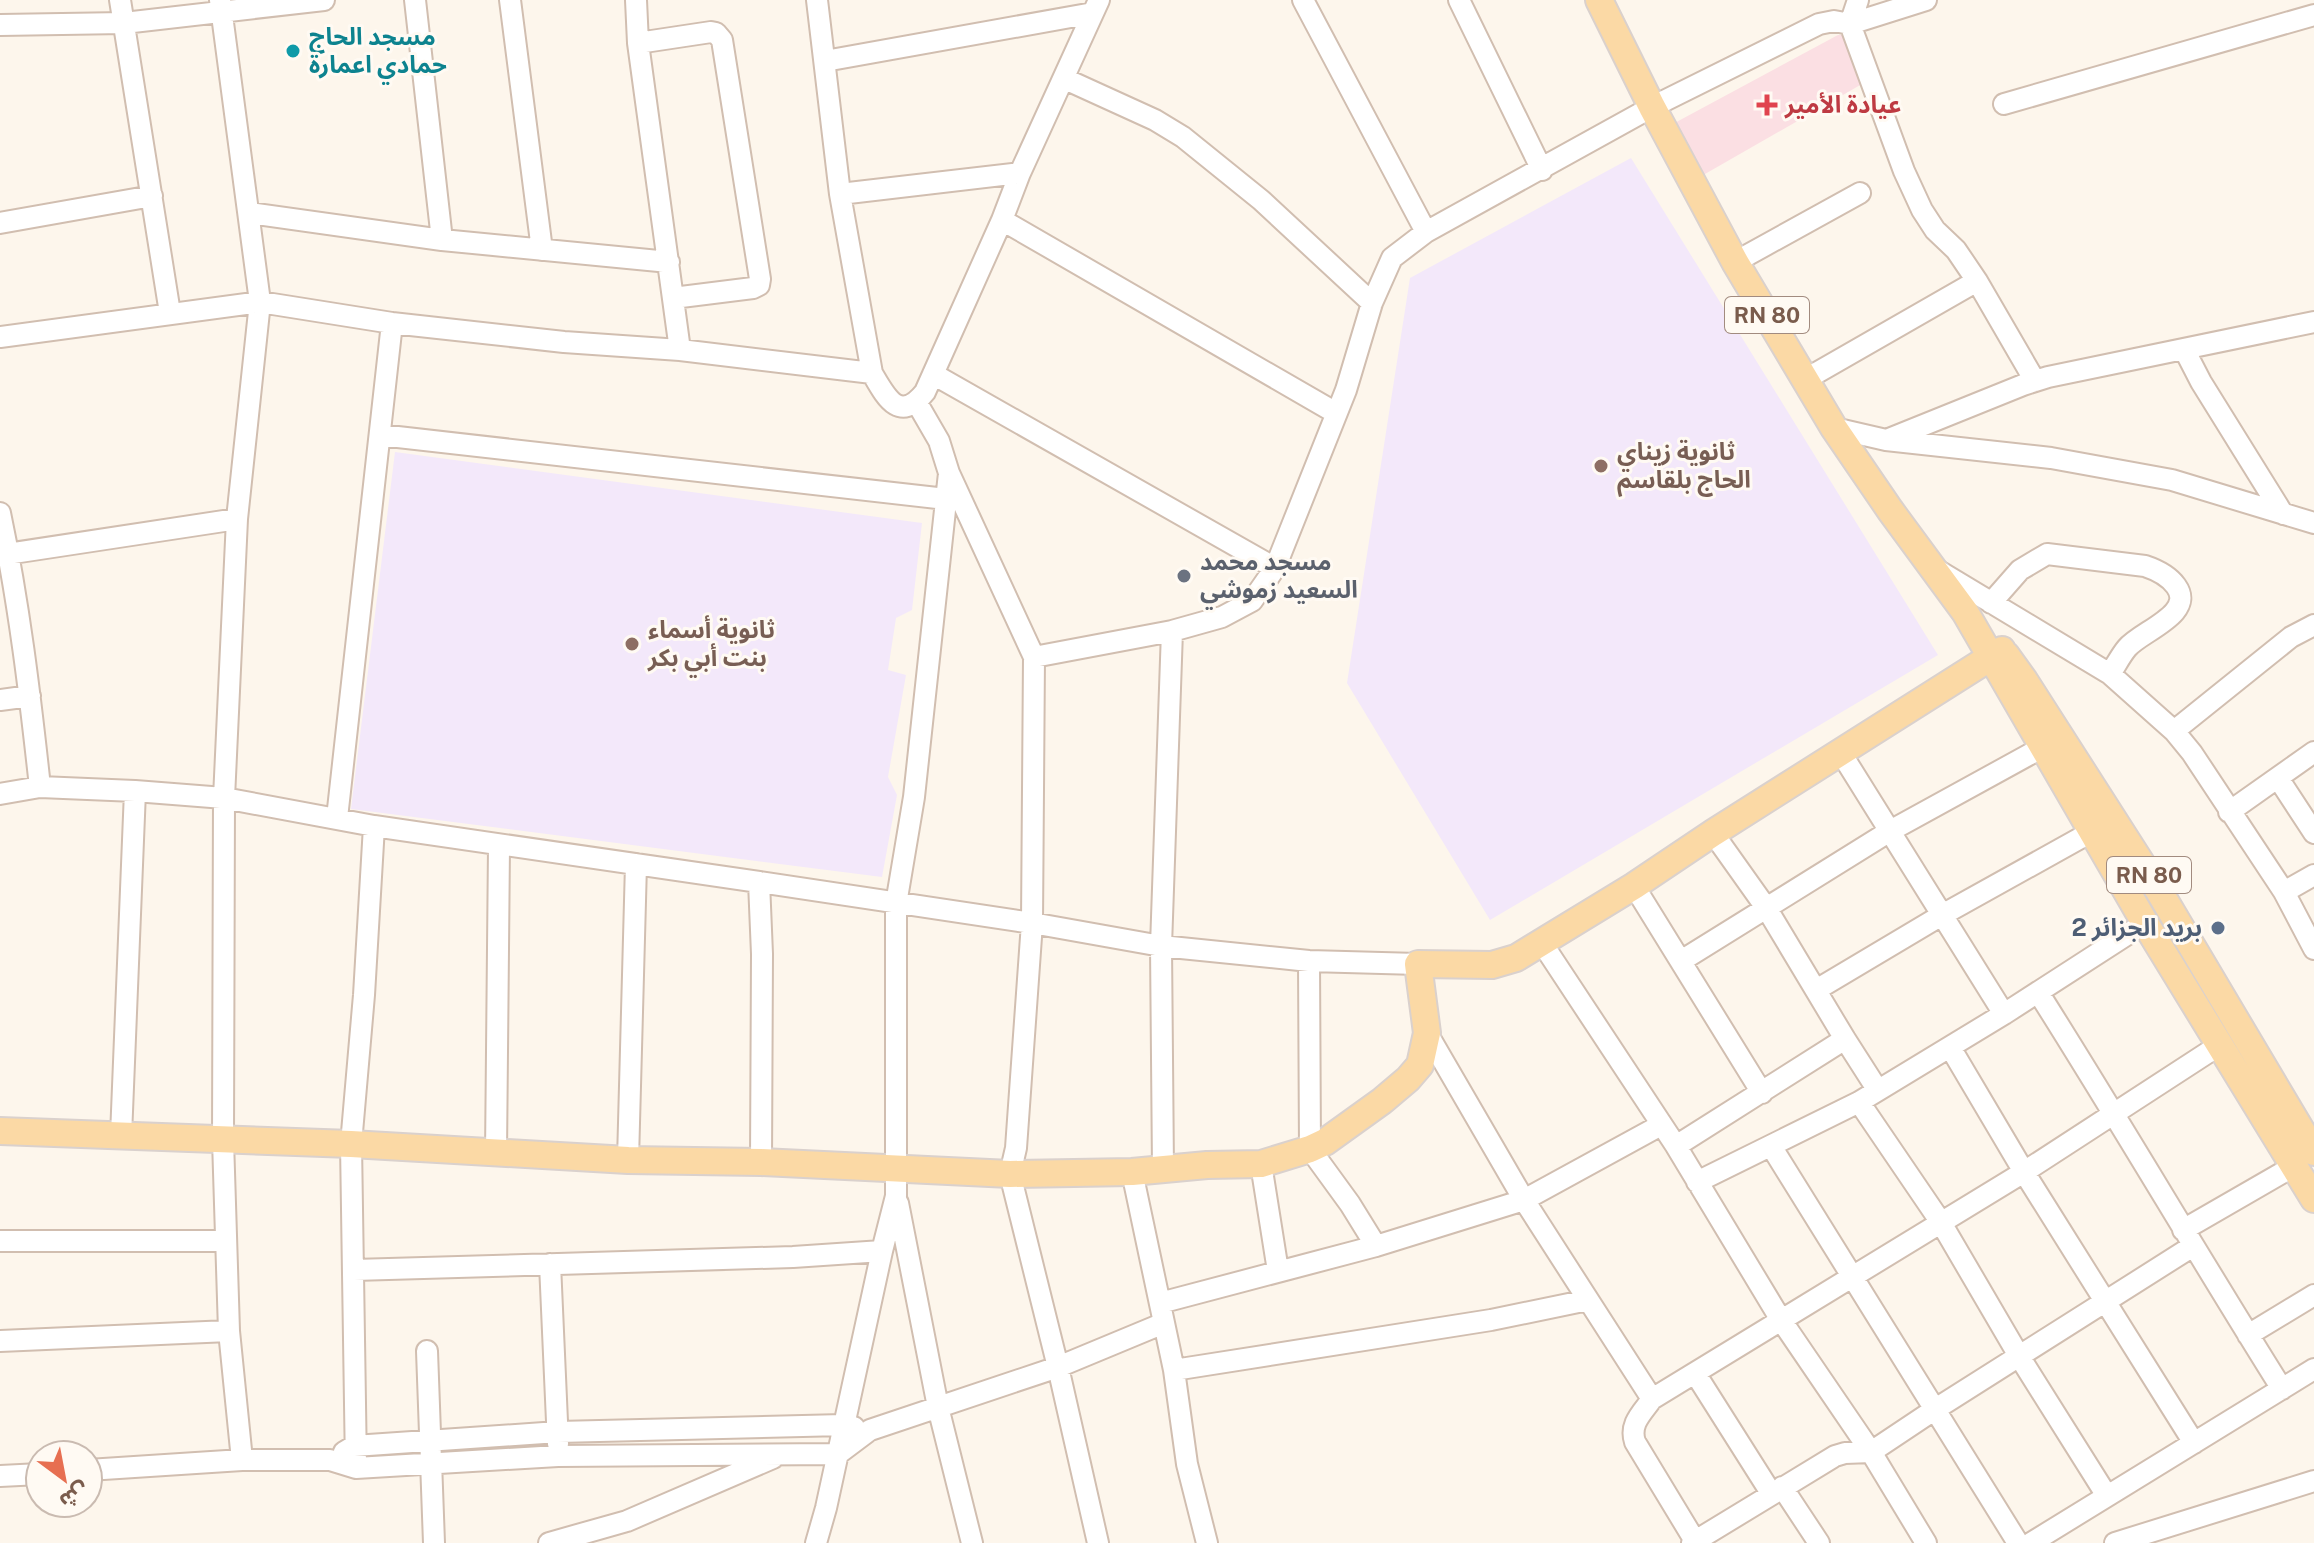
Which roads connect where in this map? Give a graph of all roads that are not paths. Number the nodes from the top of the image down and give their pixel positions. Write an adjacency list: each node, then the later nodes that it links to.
1 (120, 0): 16 (street)
2 (316, 0): 3 (street); 13 (street)
3 (324, 0)
4 (415, 0): 33 (street)
5 (510, 0): 34 (street)
6 (636, 0): 19 (street)
7 (817, 0): 20 (street)
8 (1303, 0): 32 (street)
9 (1459, 0): 24 (street)
10 (1599, 0): 23 (main road, RN 80)
11 (1858, 0): 17 (street)
12 (1926, 0): 17 (street)
13 (221, 6): 16 (street); 29 (street)
14 (1096, 6): 20 (street); 21 (street)
15 (2314, 15): 22 (street)
16 (124, 23): 18 (street); 28 (street)
17 (1850, 24): 23 (street); 37 (street)
18 (0, 25)
19 (638, 43): 35 (street); 38 (street)
20 (825, 61): 27 (street)
21 (1065, 79): 25 (street); 40 (street)
22 (2004, 104)
23 (1652, 107): 24 (street); 36 (main road, RN 80)
24 (1542, 170): 32 (street)
25 (1020, 173): 27 (street); 30 (street)
26 (1860, 193): 36 (street)
27 (840, 194): 47 (street)
28 (152, 196): 31 (street); 41 (street)
29 (249, 213): 33 (street); 39 (street)
30 (1002, 220): 48 (street); 52 (street)
31 (0, 223)
32 (1426, 232): 40 (street)
33 (442, 240): 34 (street)
34 (542, 250): 35 (street)
35 (669, 262): 38 (street)
36 (1735, 262): 49 (main road, RN 80)
37 (1977, 281): 49 (street); 50 (street)
38 (673, 298): 46 (street)
39 (260, 302): 41 (street); 43 (street); 60 (street)
40 (1372, 303): 52 (street)
41 (170, 313): 44 (street)
42 (2314, 322): 45 (street)
43 (392, 323): 46 (street); 54 (street)
44 (0, 337)
45 (2184, 349): 50 (street); 59 (street)
46 (680, 350): 47 (street)
47 (872, 373): 51 (street)
48 (933, 374): 51 (street); 64 (street)
49 (1806, 379): 53 (main road, RN 80)
50 (2035, 381): 55 (street)
51 (917, 403): 56 (street)
52 (1336, 413): 64 (street)
53 (1834, 428): 55 (street); 63 (main road, RN 80)
54 (380, 435): 57 (street); 83 (street)
55 (1886, 440): 59 (street)
56 (949, 473): 57 (street); 69 (street)
57 (946, 499): 95 (street)
58 (0, 513): 62 (street)
59 (2283, 514): 61 (street)
60 (237, 519): 62 (street); 81 (street)
61 (2314, 523)
62 (4, 554): 71 (street)
63 (1932, 567): 65 (street); 68 (main road, RN 80)
64 (1275, 568): 67 (street)
65 (1991, 603): 70 (street); 70 (street)
66 (2314, 625): 73 (street)
67 (1172, 631): 69 (street); 101 (street)
68 (1996, 654): 74 (main road, RN 80); 76 (main road); 126 (main road, RN 80)
69 (1034, 657): 98 (street)
70 (2110, 674): 73 (street)
71 (30, 696): 72 (street); 78 (street)
72 (0, 700)
73 (2174, 731): 82 (street)
74 (2043, 747): 85 (street); 86 (main road, RN 80)
75 (2314, 752): 77 (street)
76 (1841, 753): 85 (street); 87 (main road)
77 (2278, 778): 82 (street); 88 (street)
78 (40, 787): 79 (street); 80 (street)
79 (135, 791): 81 (street); 119 (street)
80 (0, 794)
81 (224, 798): 83 (street); 120 (street)
82 (2229, 812): 94 (street)
83 (337, 818): 84 (street)
84 (374, 826): 89 (street); 121 (street)
85 (1890, 831): 96 (street); 97 (street)
86 (2093, 831): 97 (street); 99 (main road, RN 80)
87 (1713, 833): 93 (main road); 96 (street)
88 (2314, 833)
89 (499, 846): 90 (street); 125 (street)
90 (636, 864): 92 (street); 127 (street)
91 (2314, 875): 94 (street)
92 (759, 882): 95 (street); 128 (street)
93 (1634, 886): 100 (main road); 104 (street)
94 (2284, 892): 102 (street)
95 (896, 904): 98 (street); 130 (street)
96 (1767, 909): 104 (street); 106 (street)
97 (1942, 915): 106 (street); 108 (street)
98 (1032, 923): 101 (street); 134 (street)
99 (2145, 923): 107 (street); 111 (main road, RN 80)
100 (1542, 943): 105 (main road); 117 (street)
101 (1161, 946): 103 (street); 131 (street)
102 (2314, 949)
103 (1309, 961): 105 (street); 124 (street)
104 (1681, 961): 114 (street)
105 (1418, 964): 109 (main road)
106 (1816, 990): 110 (street)
107 (2038, 992): 108 (street); 116 (street)
108 (2004, 1014): 112 (street)
109 (1427, 1033): 124 (main road); 138 (street)
110 (1845, 1039): 113 (street); 114 (street)
111 (2221, 1044): 116 (street); 126 (main road, RN 80)
112 (1950, 1047): 113 (street); 133 (street)
113 (1877, 1089): 115 (street)
114 (1762, 1093): 122 (street)
115 (1859, 1102): 123 (street); 139 (street)
116 (2115, 1114): 133 (street); 140 (street)
117 (1661, 1125): 122 (street); 138 (street)
118 (0, 1131): 119 (main road)
119 (121, 1136): 120 (main road)
120 (223, 1140): 121 (main road); 142 (street)
121 (351, 1144): 125 (main road); 146 (street)
122 (1676, 1146): 135 (street)
123 (1771, 1146): 135 (street); 148 (street)
124 (1310, 1149): 129 (main road); 143 (street)
125 (496, 1154): 127 (main road)
126 (2304, 1159): 137 (main road, RN 80); 140 (street)
127 (628, 1160): 128 (main road)
128 (761, 1162): 130 (main road)
129 (1261, 1164): 131 (main road); 147 (street)
130 (895, 1168): 134 (main road); 136 (street)
131 (1163, 1169): 132 (main road)
132 (1132, 1172): 134 (main road); 152 (street)
133 (2024, 1172): 139 (street); 151 (street)
134 (1010, 1174): 160 (street)
135 (1697, 1182): 153 (street)
136 (896, 1196): 144 (street); 166 (street)
137 (2314, 1199)
138 (1524, 1200): 143 (street); 150 (street)
139 (1940, 1221): 148 (street); 159 (street)
140 (2188, 1238): 151 (street); 156 (street)
141 (0, 1241): 142 (street)
142 (226, 1241): 155 (street)
143 (1376, 1246): 147 (street)
144 (882, 1251): 145 (street); 168 (street)
145 (550, 1264): 146 (street); 170 (street)
146 (354, 1270): 173 (street)
147 (1278, 1271): 152 (street)
148 (1853, 1276): 153 (street); 167 (street)
149 (2314, 1295): 156 (street)
150 (1588, 1300): 162 (street); 165 (street)
151 (2105, 1301): 159 (street); 172 (street)
152 (1160, 1303): 154 (street)
153 (1781, 1320): 163 (street); 174 (street)
154 (1164, 1323): 160 (street); 162 (street)
155 (229, 1331): 157 (street); 178 (street)
156 (2248, 1335): 164 (street)
157 (0, 1341)
158 (427, 1351): 171 (street)
159 (2019, 1356): 167 (street); 187 (street)
160 (1058, 1367): 166 (street); 195 (street)
161 (2314, 1369): 164 (street)
162 (1174, 1370): 196 (street)
163 (1695, 1373): 165 (street); 186 (street)
164 (2282, 1389): 172 (street)
165 (1652, 1399): 189 (street)
166 (938, 1407): 169 (street); 194 (street)
167 (1934, 1410): 174 (street); 199 (street)
168 (843, 1425): 169 (street); 170 (street); 176 (street)
169 (870, 1430): 176 (street)
170 (558, 1432): 171 (street); 177 (street)
171 (431, 1442): 173 (street); 180 (street)
172 (2194, 1443): 187 (street)
173 (354, 1446): 179 (street); 181 (street)
174 (1871, 1452): 186 (street); 198 (street)
175 (780, 1454): 176 (street); 177 (street); 191 (street)
176 (838, 1454): 188 (street)
177 (558, 1456): 180 (street)
178 (242, 1460): 179 (street); 182 (street)
179 (330, 1460): 181 (street)
180 (433, 1464): 181 (street); 190 (street)
181 (356, 1468)
182 (104, 1469)
183 (24, 1475): 184 (street)
184 (0, 1476)
185 (2314, 1481): 201 (street)
186 (1776, 1490): 189 (street); 197 (street)
187 (2107, 1496): 200 (street)
188 (826, 1508): 192 (street); 193 (street)
189 (1693, 1542)
190 (434, 1543)
191 (549, 1543)
192 (816, 1543)
193 (834, 1543)
194 (972, 1543)
195 (1098, 1543)
196 (1207, 1543)
197 (1819, 1543)
198 (1926, 1543)
199 (2018, 1543)
200 (2031, 1543)
201 (2115, 1543)

